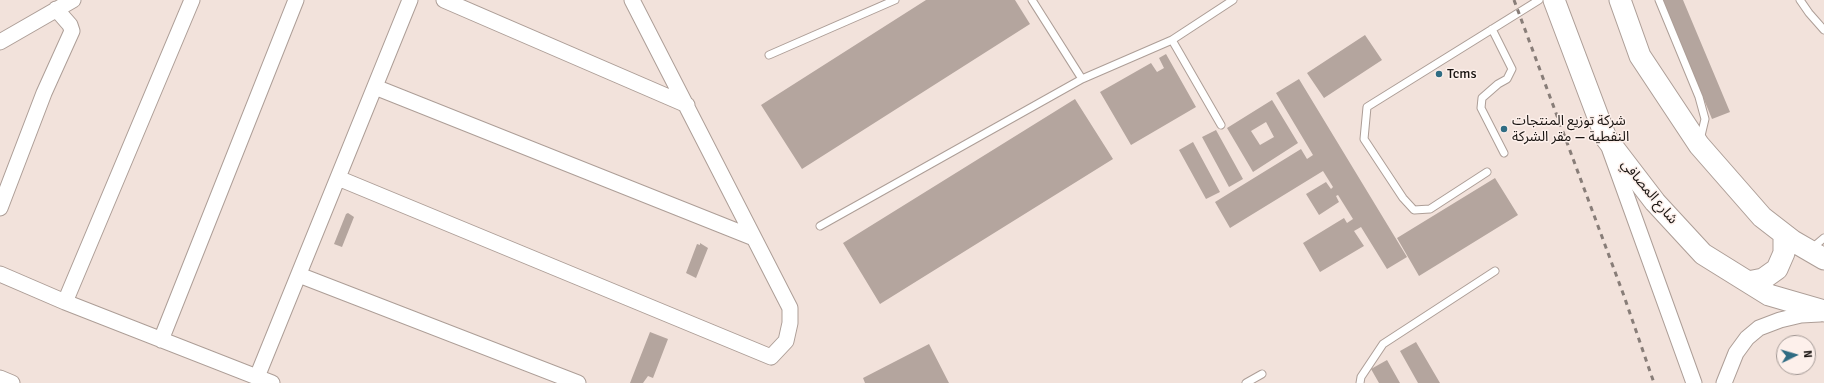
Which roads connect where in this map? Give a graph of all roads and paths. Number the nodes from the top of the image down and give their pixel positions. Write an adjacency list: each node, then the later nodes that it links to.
1 (73, 0): 15 (street)
2 (192, 0): 40 (street)
3 (296, 0): 42 (street)
4 (410, 0): 22 (street)
5 (444, 0): 23 (street)
6 (632, 0): 23 (street)
7 (895, 0): 20 (lane)
8 (1032, 0): 21 (lane)
9 (1234, 0): 18 (lane)
10 (1539, 0): 16 (lane)
11 (1554, 0): 25 (main road, شارع المصافي)
12 (1620, 0): 26 (main road)
13 (1659, 0): 26 (lane)
14 (1800, 0): 17 (lane)
15 (56, 9): 19 (street); 30 (street)
16 (1492, 29): 27 (lane); 28 (lane)
17 (1824, 30)
18 (1172, 40): 21 (lane); 24 (lane)
19 (0, 42)
20 (769, 55)
21 (1082, 79): 31 (lane)
22 (375, 87): 29 (street); 33 (street)
23 (687, 105): 33 (street)
24 (1221, 125)
25 (1606, 138): 39 (main road, شارع المصافي); 51 (street)
26 (1699, 145): 32 (main road)
27 (1504, 153)
28 (1487, 172)
29 (338, 178): 33 (street); 38 (street)
30 (0, 208)
31 (820, 226)
32 (1784, 235): 35 (main road); 39 (main road)
33 (754, 238)
34 (1824, 238): 35 (lane)
35 (1816, 255)
36 (1495, 271): 50 (lane)
37 (0, 274): 40 (street)
38 (299, 275): 44 (street); 48 (street)
39 (1748, 282): 41 (main road, شارع المصافي)
40 (65, 302): 42 (street)
41 (1824, 312): 52 (street)
42 (161, 340): 44 (street)
43 (1262, 374): 49 (lane)
44 (257, 377): 47 (street)
45 (0, 378): 46 (street)
46 (12, 383)
47 (272, 383)
48 (578, 383)
49 (1246, 383)
50 (1360, 383)
51 (1694, 383)
52 (1724, 383)

